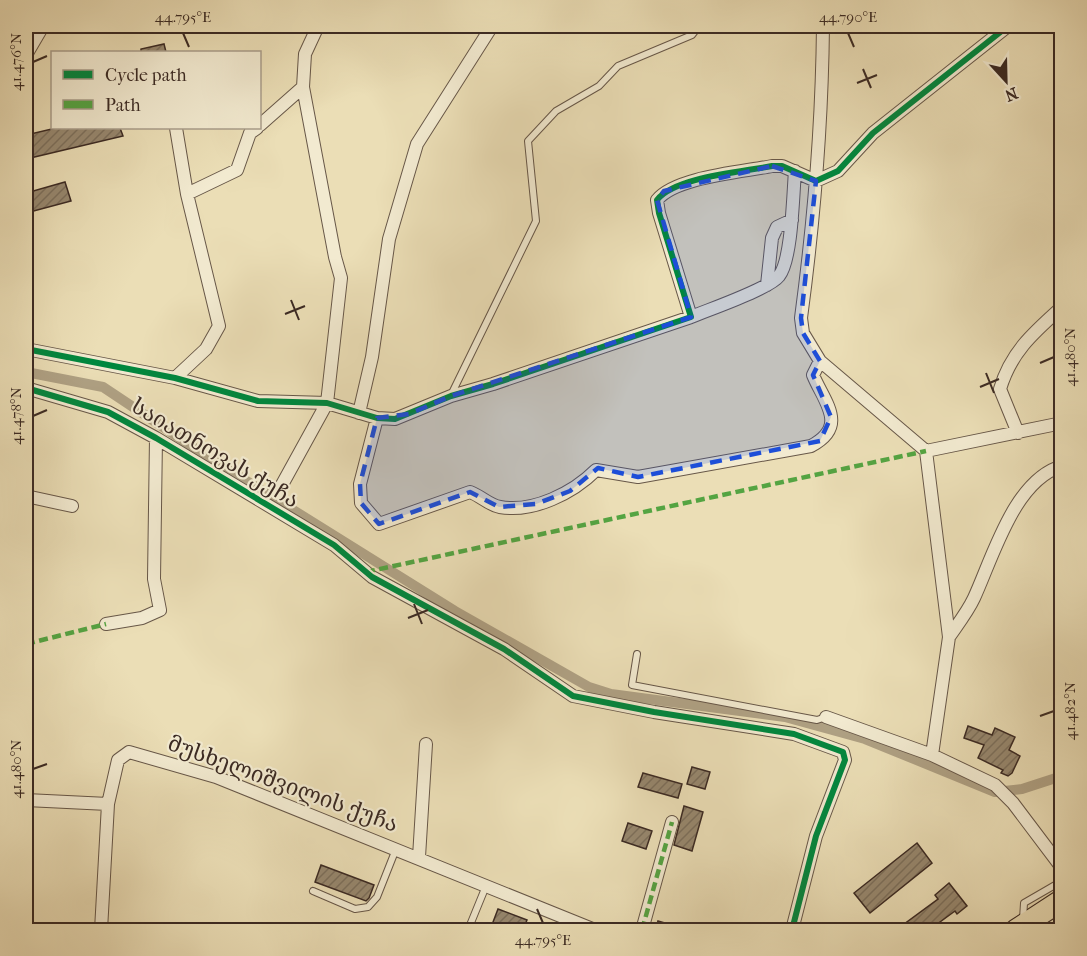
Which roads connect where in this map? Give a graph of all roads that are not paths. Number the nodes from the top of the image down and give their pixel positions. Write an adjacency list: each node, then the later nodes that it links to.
1 (43, 26): 7 (street)
2 (318, 26): 8 (street)
3 (492, 26): 23 (street)
4 (699, 26): 21 (lane)
5 (822, 26): 13 (street)
6 (1008, 26): 13 (street)
7 (26, 55)
8 (303, 87): 9 (street); 22 (street)
9 (261, 123)
10 (176, 129): 14 (street)
11 (255, 129): 14 (street)
12 (795, 171): 13 (street); 16 (street); 16 (street)
13 (816, 181): 18 (street)
14 (187, 194): 19 (street)
15 (1062, 308): 26 (street)
16 (691, 317): 21 (street)
17 (26, 349): 19 (street)
18 (820, 361): 24 (street); 28 (street)
19 (175, 378): 22 (street)
20 (26, 388): 27 (street, საიათნოვას ქუჩა)
21 (451, 396): 24 (street)
22 (327, 403): 23 (street); 30 (street)
23 (359, 413): 24 (street)
24 (377, 418)
25 (1062, 423): 26 (street)
26 (1018, 433): 28 (street)
27 (156, 438): 33 (street); 54 (street, საიათნოვას ქუჩა)
28 (926, 452): 34 (street)
29 (1062, 466): 34 (street)
30 (278, 492)
31 (26, 496): 32 (street)
32 (72, 506)
33 (106, 624)
34 (949, 637): 38 (street)
35 (637, 654): 36 (lane)
36 (826, 717): 38 (street)
37 (426, 744): 43 (street)
38 (932, 755): 44 (street)
39 (26, 800): 40 (street)
40 (108, 804): 42 (street, მუსხელიშვილის ქუჩა); 50 (street, მუსხელიშვილის ქუჩა)
41 (672, 822): 53 (street)
42 (396, 848): 43 (street, მუსხელიშვილის ქუჩა); 47 (lane)
43 (419, 858): 46 (street, მუსხელიშვილის ქუჩა)
44 (1062, 868)
45 (1062, 881): 49 (lane)
46 (486, 885): 51 (lane); 52 (street, მუსხელიშვილის ქუჩა)
47 (313, 891)
48 (1062, 900): 49 (highway)
49 (1019, 928)
50 (101, 930)
51 (468, 930)
52 (595, 930)
53 (642, 930)
54 (792, 930)

